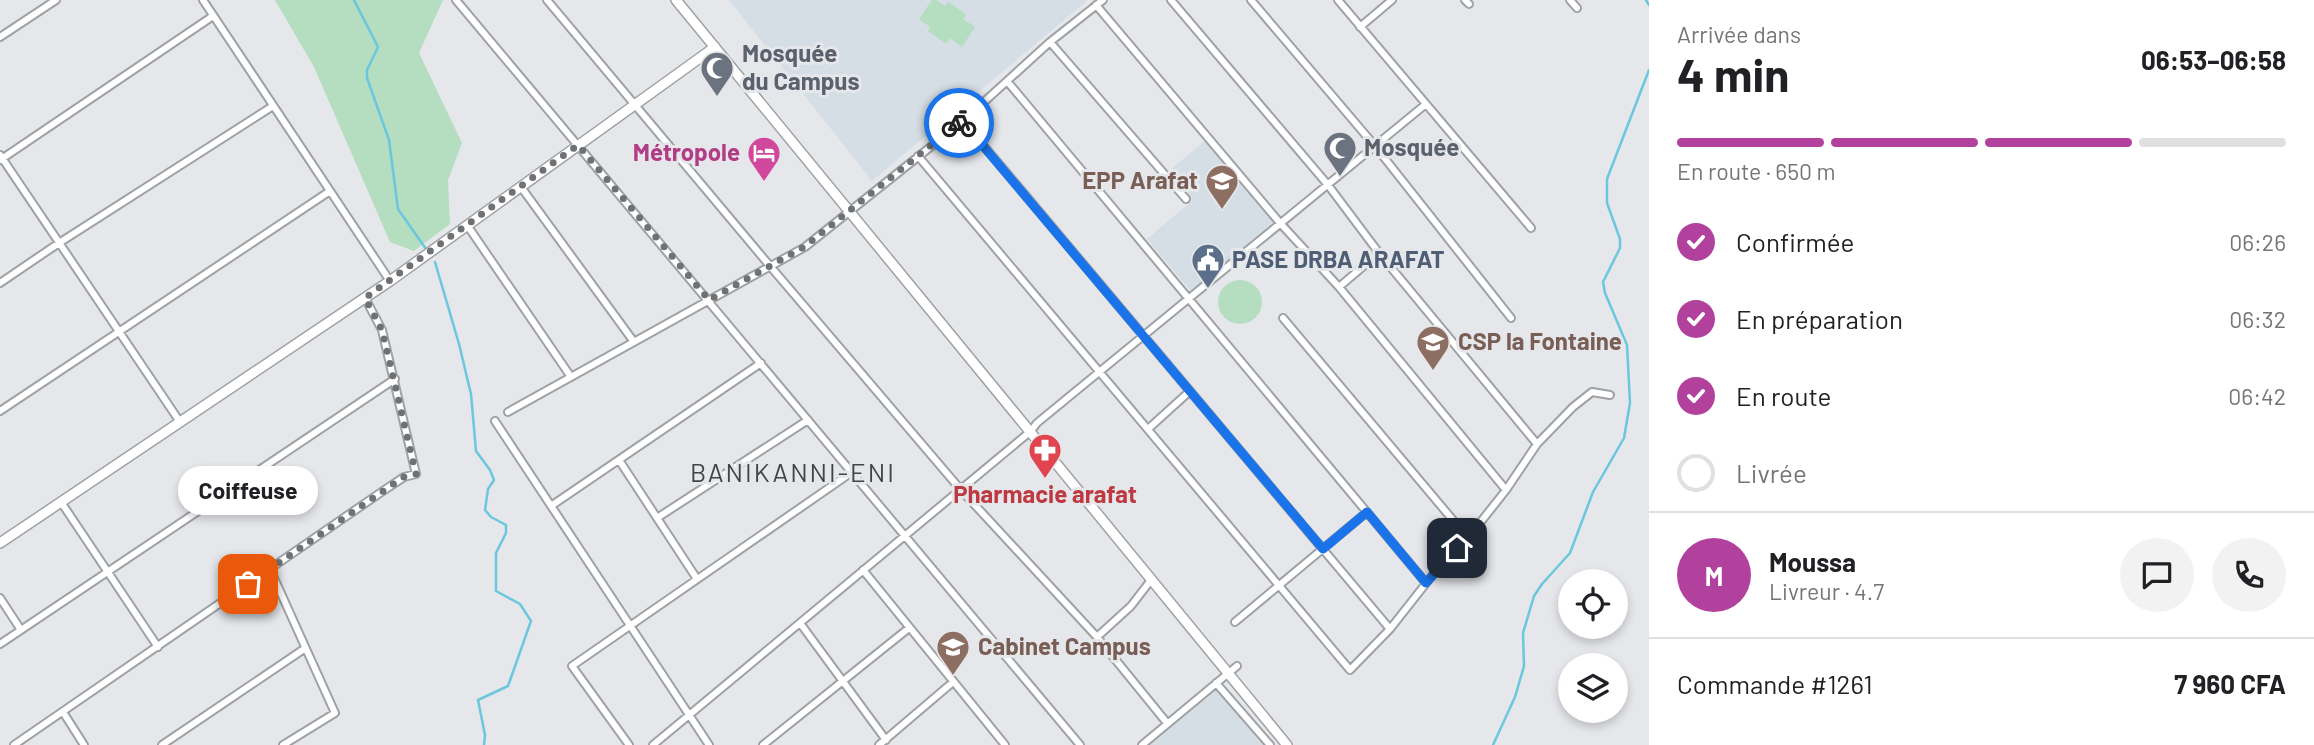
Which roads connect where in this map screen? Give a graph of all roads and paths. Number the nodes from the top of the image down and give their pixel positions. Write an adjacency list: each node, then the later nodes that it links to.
1 (56, 0): 16 (street)
2 (203, 0): 14 (street)
3 (456, 0): 24 (street)
4 (547, 0): 21 (street)
5 (676, 0): 18 (street)
6 (1103, 0): 12 (street)
7 (1171, 0): 28 (street)
8 (1251, 0): 25 (street)
9 (1338, 0): 15 (street)
10 (1392, 0): 15 (street)
11 (1570, 0): 13 (street)
12 (1096, 5): 17 (street); 33 (street)
13 (1577, 8)
14 (214, 16): 22 (street); 27 (street)
15 (1360, 27): 20 (street)
16 (0, 37)
17 (1050, 42): 19 (street); 31 (street)
18 (715, 47): 21 (street); 32 (street)
19 (1007, 81): 23 (street); 43 (street)
20 (1426, 104): 25 (street); 35 (street)
21 (635, 105): 24 (street); 38 (street)
22 (273, 106): 30 (street); 36 (street)
23 (962, 121): 26 (street); 48 (street)
24 (578, 145): 29 (street); 44 (street)
25 (1375, 146): 28 (street); 46 (street)
26 (918, 156): 32 (street); 51 (street)
27 (1, 158): 36 (street)
28 (1328, 185): 33 (street); 37 (street)
29 (521, 187): 34 (street); 49 (street)
30 (330, 191): 39 (street); 47 (street)
31 (1186, 199)
32 (850, 212): 38 (street); 62 (street)
33 (1280, 223): 41 (street); 43 (street)
34 (467, 225): 39 (street); 52 (street)
35 (1531, 228)
36 (59, 243): 40 (street); 47 (street)
37 (1379, 253): 41 (street); 63 (street)
38 (770, 266): 44 (street); 66 (street)
39 (390, 282): 42 (street)
40 (0, 284)
41 (1339, 287): 67 (street)
42 (365, 298): 53 (street); 60 (street)
43 (1188, 299): 48 (street); 70 (street)
44 (709, 300): 49 (street); 50 (street)
45 (1283, 318): 73 (street)
46 (1511, 318)
47 (119, 331): 56 (street); 60 (street)
48 (1143, 335): 51 (street); 54 (street)
49 (634, 342): 52 (street)
50 (761, 363): 58 (street); 64 (street)
51 (1099, 372): 61 (street); 62 (street)
52 (571, 377): 57 (street)
53 (395, 379): 76 (street); 78 (street)
54 (1190, 391): 61 (street); 75 (street)
55 (1610, 395): 63 (street)
56 (0, 411)
57 (508, 412)
58 (808, 420): 65 (street); 71 (street)
59 (495, 421): 69 (street)
60 (180, 422): 68 (street)
61 (1148, 429): 82 (street)
62 (1031, 431): 66 (street); 80 (street)
63 (1537, 444): 67 (street)
64 (619, 460): 69 (street); 71 (street)
65 (852, 472): 72 (street); 79 (street)
66 (961, 489): 72 (street); 90 (street)
67 (1506, 491): 73 (street)
68 (61, 502): 74 (street); 78 (street)
69 (551, 506): 86 (street)
70 (1367, 512): 75 (street); 81 (street)
71 (657, 518): 79 (street)
72 (905, 536): 77 (street); 112 (street)
73 (1468, 538): 81 (street)
74 (0, 543)
75 (1323, 549): 82 (street); 88 (street)
76 (270, 569): 92 (street); 93 (street)
77 (863, 570): 85 (street); 87 (street)
78 (107, 572): 89 (street); 92 (street)
79 (697, 579): 86 (street)
80 (1151, 580): 90 (street); 95 (street)
81 (1426, 583): 88 (street)
82 (1279, 585): 84 (street); 88 (street)
83 (0, 598): 89 (street)
84 (1235, 622)
85 (800, 623): 96 (street); 100 (street)
86 (630, 626): 100 (street); 108 (street)
87 (909, 628): 96 (street); 97 (street)
88 (1390, 629)
89 (21, 630): 91 (street)
90 (1097, 638): 101 (street)
91 (0, 644)
92 (158, 647): 99 (street)
93 (304, 649): 106 (street); 107 (street)
94 (1237, 666): 95 (street)
95 (1228, 673): 98 (street); 115 (street)
96 (842, 681): 102 (street); 111 (street)
97 (953, 682): 102 (street); 103 (street)
98 (1216, 683): 101 (street); 114 (street)
99 (63, 712): 104 (street); 105 (street)
100 (690, 715): 109 (street); 110 (street)
101 (1167, 723): 113 (street)
102 (882, 742)
103 (1003, 744)
104 (14, 745)
105 (84, 745)
106 (162, 745)
107 (283, 745)
108 (629, 745)
109 (653, 745)
110 (709, 745)
111 (763, 745)
112 (1080, 745)
113 (1142, 745)
114 (1269, 745)
115 (1287, 745)

